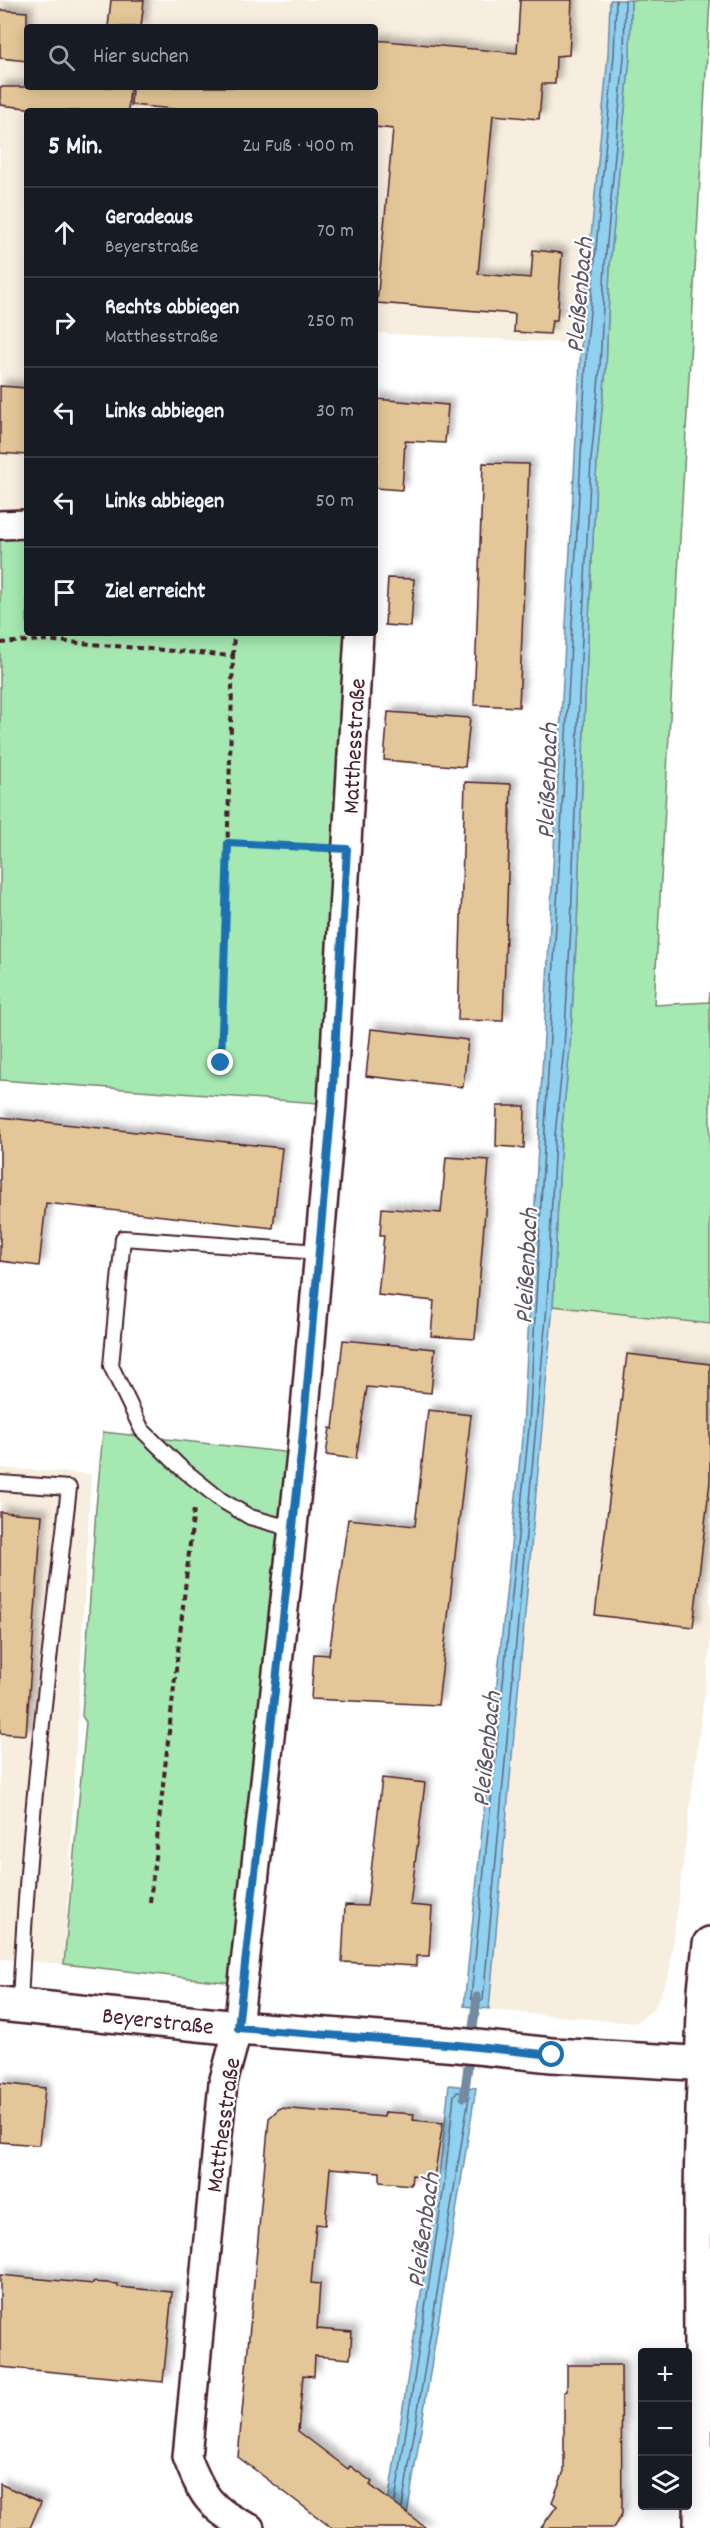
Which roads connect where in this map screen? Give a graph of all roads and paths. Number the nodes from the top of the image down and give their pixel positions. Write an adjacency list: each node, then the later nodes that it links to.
1 (24, 524): 2 (street)
2 (0, 525)
3 (234, 636): 6 (path)
4 (359, 636): 8 (street, Matthesstraße)
5 (0, 643): 6 (path)
6 (233, 656): 7 (path)
7 (228, 843): 8 (path); 9 (path)
8 (347, 849): 10 (street, Matthesstraße)
9 (221, 1063)
10 (319, 1252): 11 (lane); 13 (street, Matthesstraße)
11 (197, 1480): 13 (lane); 14 (path)
12 (0, 1483): 16 (lane)
13 (293, 1529): 17 (street, Matthesstraße)
14 (150, 1902)
15 (710, 1944): 18 (street)
16 (10, 2005): 17 (street, Beyerstraße)
17 (238, 2028): 18 (street, Beyerstraße); 19 (street, Matthesstraße)
18 (706, 2064): 20 (street)
19 (232, 2525)
20 (698, 2528)

